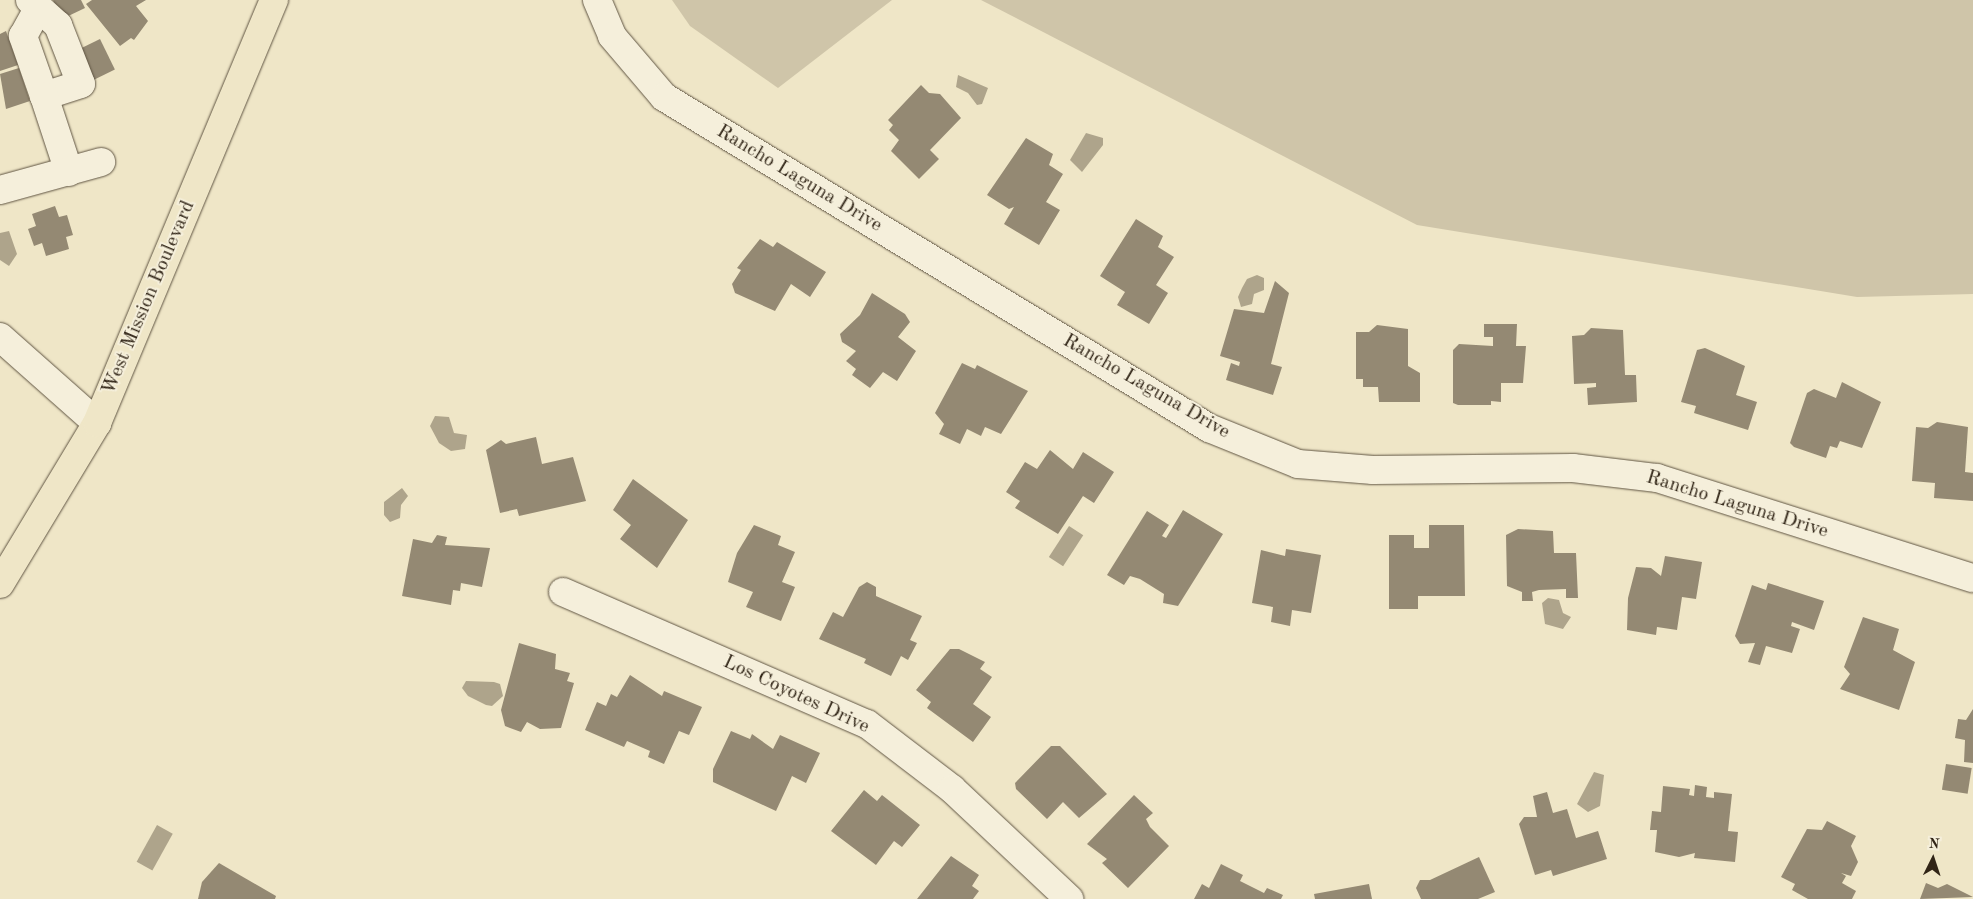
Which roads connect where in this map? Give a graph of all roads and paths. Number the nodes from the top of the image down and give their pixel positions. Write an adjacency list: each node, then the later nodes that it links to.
1 (274, 0): 9 (main road, West Mission Boulevard)
2 (597, 0): 11 (street, Rancho Laguna Drive)
3 (34, 4): 4 (street); 4 (street)
4 (44, 96): 6 (street)
5 (101, 162): 6 (street)
6 (69, 172): 7 (street)
7 (0, 190)
8 (0, 337): 9 (street)
9 (97, 423): 10 (main road, West Mission Boulevard)
10 (3, 570)
11 (1973, 578)
12 (564, 592): 13 (street, Los Coyotes Drive)
13 (1070, 899)

